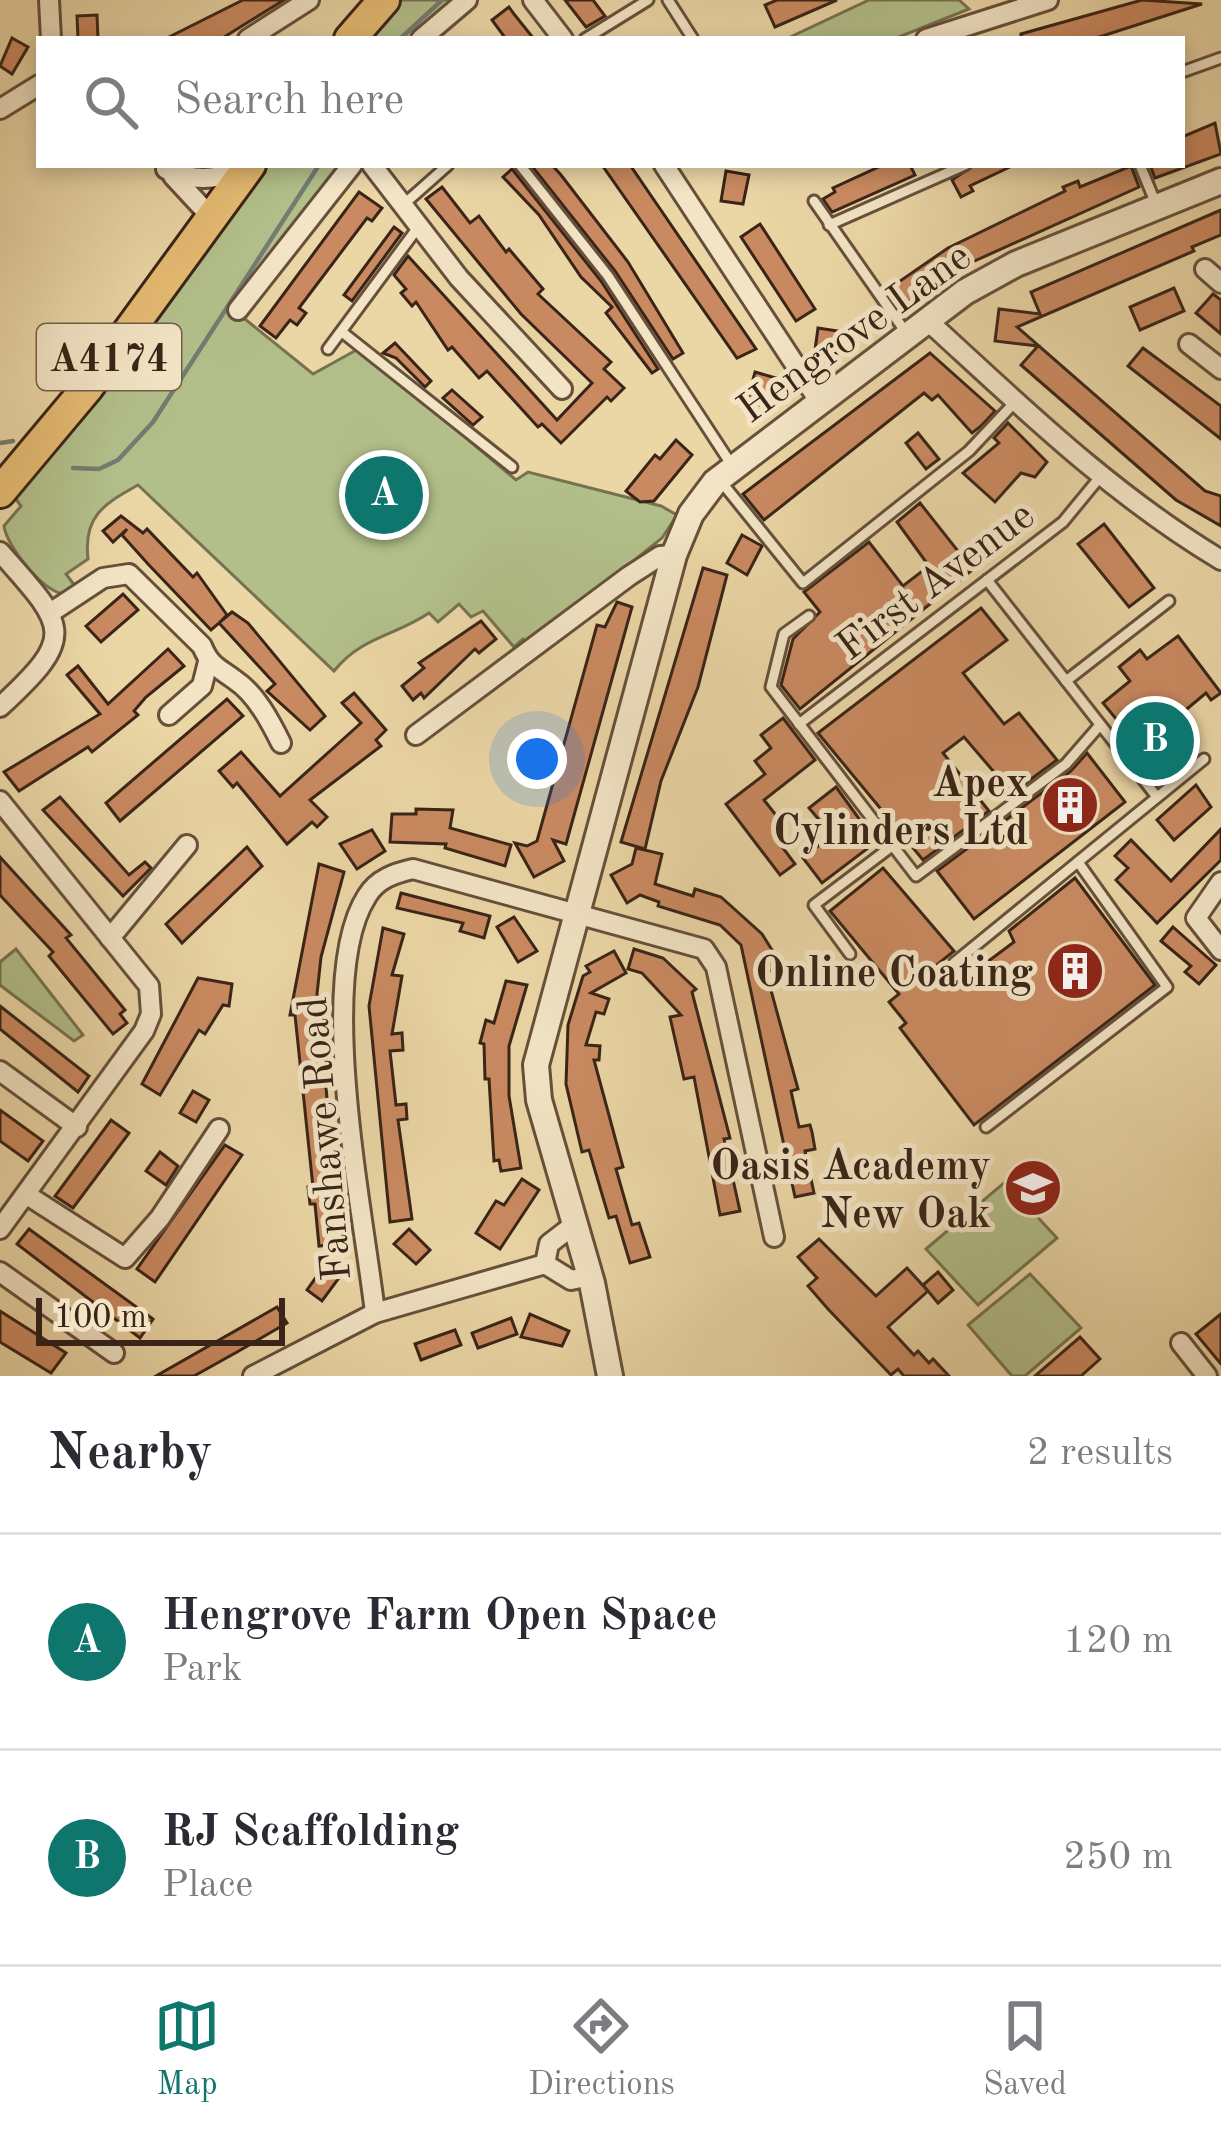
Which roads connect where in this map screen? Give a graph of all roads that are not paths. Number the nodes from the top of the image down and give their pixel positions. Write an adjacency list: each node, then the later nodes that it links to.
1 (49, 0): 9 (street)
2 (309, 0): 10 (street)
3 (384, 0): 11 (highway)
4 (467, 0): 12 (street)
5 (533, 0): 13 (street)
6 (648, 0): 14 (lane)
7 (668, 0): 15 (lane)
8 (1048, 0): 16 (street)
9 (50, 36)
10 (253, 36)
11 (353, 36)
12 (425, 36)
13 (561, 36)
14 (590, 36)
15 (691, 36)
16 (935, 36)
17 (1221, 58): 18 (lane)
18 (1185, 71)
19 (36, 87): 20 (street)
20 (0, 109)
21 (164, 168): 36 (street)
22 (165, 168): 23 (street)
23 (242, 168)
24 (247, 168): 36 (highway, A4174)
25 (350, 168): 41 (street)
26 (374, 168): 34 (street)
27 (445, 168): 34 (lane)
28 (522, 168): 51 (lane)
29 (958, 168): 37 (lane)
30 (1140, 168): 35 (lane)
31 (676, 169): 48 (street)
32 (1221, 181): 35 (street, Hengrove Lane)
33 (814, 201): 37 (lane)
34 (403, 205): 38 (street)
35 (1158, 209): 42 (street, Hengrove Lane)
36 (211, 217): 53 (highway, A4174)
37 (830, 225): 42 (lane)
38 (419, 226): 43 (lane); 47 (street)
39 (1205, 268): 40 (street)
40 (1221, 283)
41 (238, 310)
42 (918, 328): 48 (street, Hengrove Lane); 49 (street)
43 (342, 332): 45 (lane); 50 (lane)
44 (1189, 344): 46 (street)
45 (328, 349)
46 (1221, 368)
47 (562, 389)
48 (819, 401): 51 (street, Hengrove Lane)
49 (1016, 401): 51 (lane); 52 (street)
50 (512, 467)
51 (726, 473): 55 (street, Hengrove Lane)
52 (1100, 477): 56 (street); 57 (lane, First Avenue)
53 (0, 492)
54 (0, 552): 59 (street)
55 (674, 556): 67 (street); 76 (street, Hengrove Lane)
56 (1221, 560)
57 (987, 580): 62 (lane); 65 (lane, First Avenue)
58 (1169, 601): 62 (lane)
59 (50, 613): 61 (street); 63 (street)
60 (809, 616): 65 (lane)
61 (208, 662): 64 (street); 68 (street)
62 (1066, 681): 66 (lane)
63 (0, 707)
64 (169, 715)
65 (799, 724): 73 (lane)
66 (1100, 725): 70 (lane); 73 (lane)
67 (416, 735)
68 (281, 743)
69 (1204, 759): 70 (lane)
70 (1157, 797): 74 (lane)
71 (0, 801): 77 (street)
72 (187, 844): 77 (street)
73 (892, 847): 79 (lane)
74 (1078, 862): 80 (lane); 83 (lane)
75 (1221, 882): 78 (street)
76 (574, 912): 86 (street, Hengrove Lane); 88 (street, Fanshawe Road); 92 (street, Fanshawe Road)
77 (110, 938): 82 (street)
78 (1221, 950)
79 (850, 954)
80 (954, 963)
81 (0, 1071): 82 (street)
82 (76, 1127): 85 (street)
83 (986, 1127)
84 (219, 1130): 85 (street)
85 (27, 1195): 87 (street)
86 (575, 1225): 89 (street); 91 (street, Hengrove Lane)
87 (0, 1229)
88 (773, 1237)
89 (545, 1264): 91 (street); 92 (street)
90 (0, 1273): 94 (street)
91 (591, 1276): 96 (street, Hengrove Lane)
92 (375, 1313): 95 (street)
93 (1181, 1343): 97 (street)
94 (114, 1353)
95 (254, 1376)
96 (610, 1376)
97 (1207, 1376)

